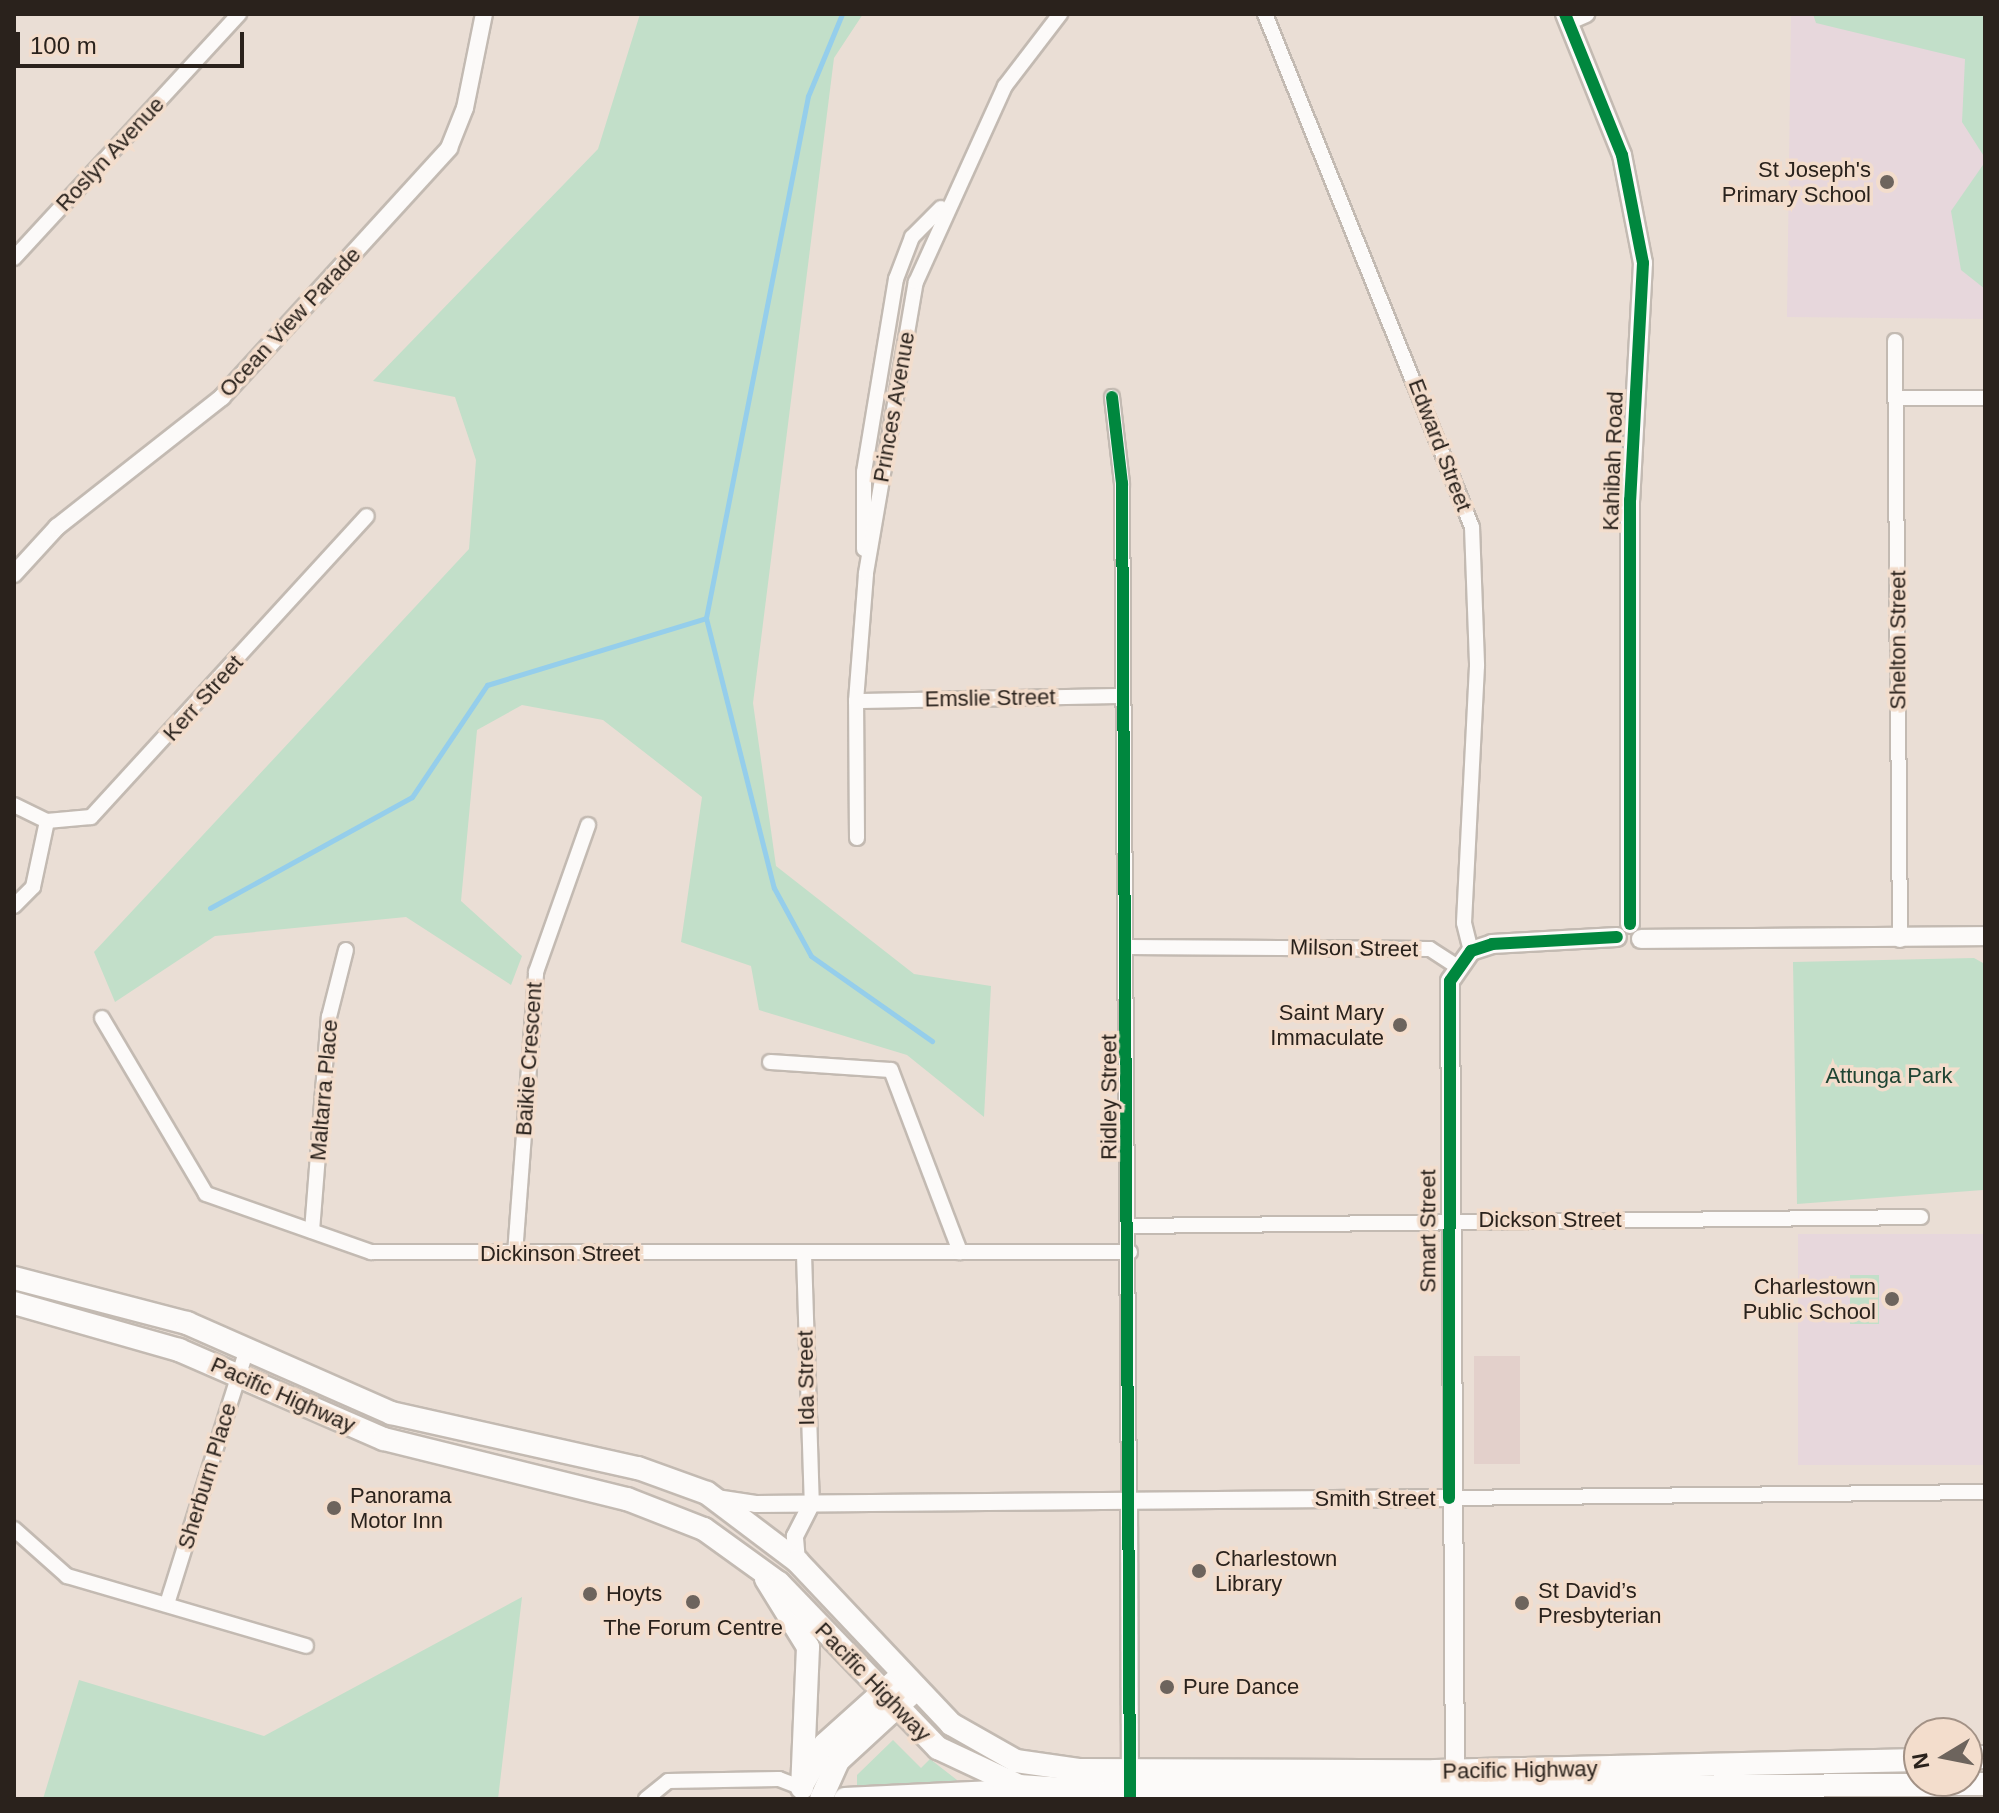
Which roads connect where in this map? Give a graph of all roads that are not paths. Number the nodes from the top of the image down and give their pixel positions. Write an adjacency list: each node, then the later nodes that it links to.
1 (239, 14): 8 (street, Roslyn Avenue)
2 (484, 14): 15 (street, Ocean View Parade)
3 (1060, 14): 7 (street, Princes Avenue)
4 (1265, 14): 28 (street, Edward Street)
5 (1586, 14): 6 (street)
6 (1567, 18): 23 (main road, Kahibah Road)
7 (946, 203): 14 (street, Princes Avenue); 14 (street)
8 (14, 258)
9 (1895, 341): 11 (street, Shelton Street)
10 (1112, 397): 16 (street, Ridley Street)
11 (1897, 398): 12 (street); 25 (street, Shelton Street)
12 (1985, 398)
13 (367, 516): 19 (street, Kerr Street)
14 (866, 573): 17 (street, Princes Avenue)
15 (14, 574)
16 (1123, 696): 17 (street, Emslie Street); 26 (street, Ridley Street)
17 (856, 701): 21 (street, Princes Avenue)
18 (14, 805): 19 (street)
19 (47, 821): 22 (street)
20 (588, 825): 38 (street, Baikie Crescent)
21 (857, 838)
22 (14, 906)
23 (1636, 931): 25 (main road); 28 (main road)
24 (1985, 936): 25 (main road)
25 (1900, 940)
26 (1128, 947): 29 (street, Milson Street); 34 (street, Ridley Street)
27 (346, 950): 35 (street, Maltarra Place)
28 (1471, 951): 29 (main road)
29 (1456, 966): 33 (main road, Smart Street)
30 (102, 1018): 35 (street, Dickinson Street)
31 (770, 1062): 36 (street)
32 (1921, 1217): 33 (street, Dickson Street)
33 (1448, 1220): 34 (street, Dickson Street); 46 (main road, Smart Street)
34 (1130, 1226): 37 (street, Ridley Street)
35 (312, 1231): 38 (street, Dickinson Street)
36 (960, 1252): 37 (street, Dickinson Street); 39 (street, Dickinson Street)
37 (1130, 1252): 47 (street, Ridley Street)
38 (515, 1254): 39 (street, Dickinson Street)
39 (804, 1254): 48 (street, Ida Street)
40 (14, 1278): 42 (main road, Pacific Highway)
41 (14, 1303): 43 (main road, Pacific Highway)
42 (247, 1348): 43 (street, Sherburn Place); 45 (main road, Pacific Highway)
43 (238, 1376): 50 (main road, Pacific Highway); 52 (street, Sherburn Place)
44 (1985, 1492): 46 (street, Smith Street)
45 (716, 1498): 48 (street, Smith Street); 51 (main road, Pacific Highway)
46 (1449, 1498): 47 (street, Smith Street); 58 (main road, Smart Street)
47 (1129, 1499): 48 (street, Smith Street); 59 (street, Ridley Street)
48 (812, 1503): 51 (street)
49 (14, 1529): 52 (street)
50 (752, 1560): 55 (main road, Pacific Highway); 62 (main road)
51 (797, 1561): 54 (main road, Pacific Highway)
52 (167, 1604): 53 (street)
53 (306, 1646)
54 (908, 1683): 55 (main road); 59 (main road, Pacific Highway)
55 (888, 1701): 60 (main road, Pacific Highway); 62 (main road)
56 (1903, 1761): 58 (main road, Pacific Highway)
57 (1985, 1784): 58 (main road, Pacific Highway)
58 (1455, 1786): 59 (main road, Pacific Highway)
59 (1130, 1787): 60 (main road, Pacific Highway)
60 (1037, 1789): 63 (main road)
61 (648, 1795): 62 (street)
62 (809, 1795)
63 (845, 1799)

